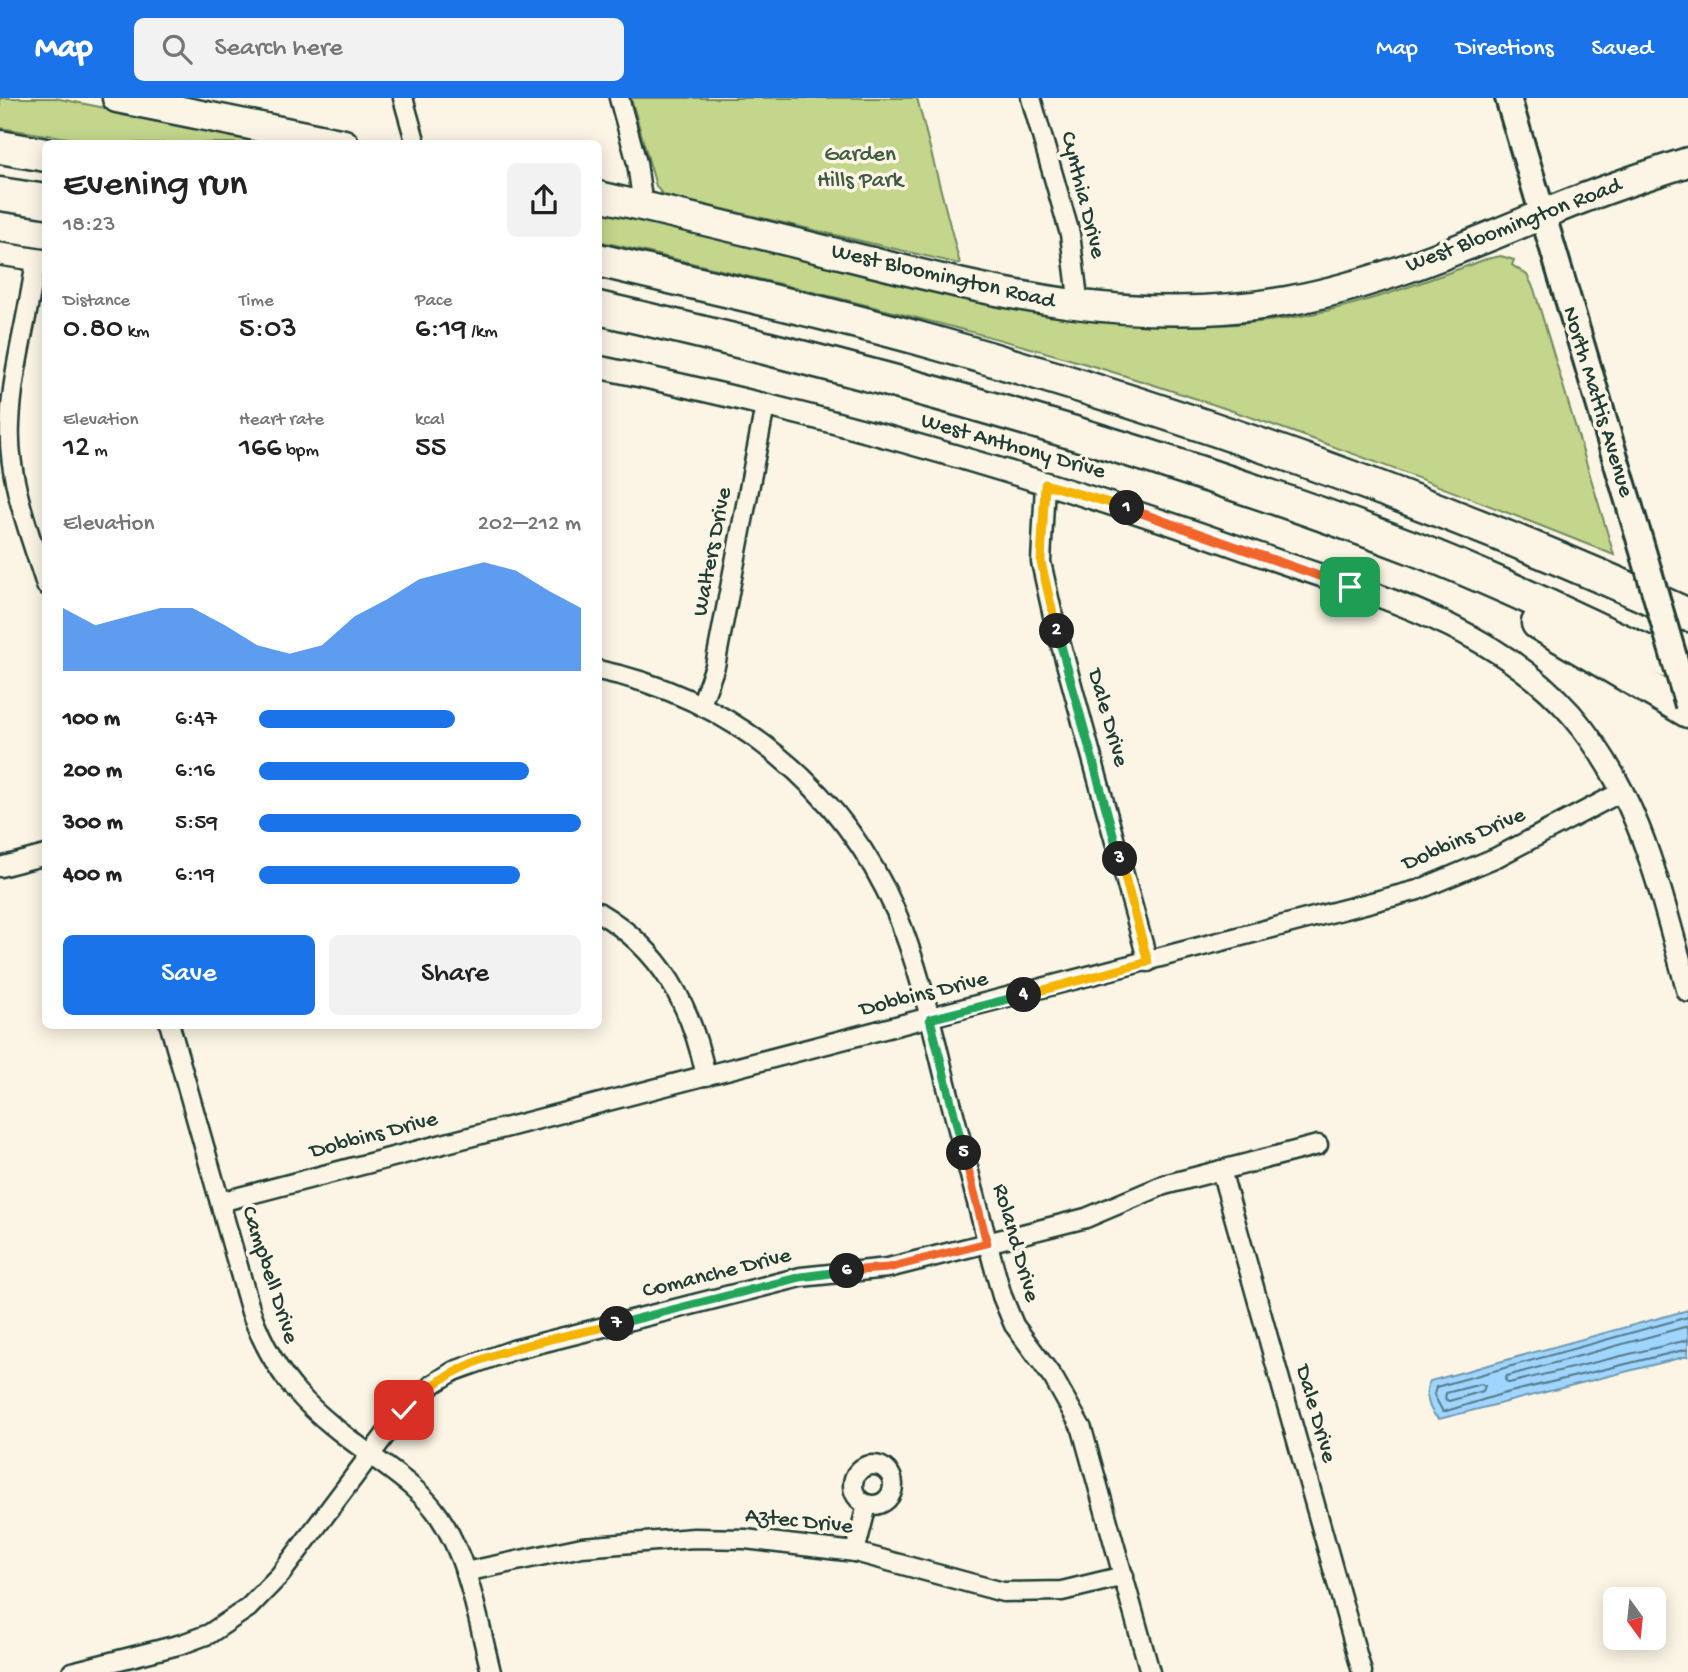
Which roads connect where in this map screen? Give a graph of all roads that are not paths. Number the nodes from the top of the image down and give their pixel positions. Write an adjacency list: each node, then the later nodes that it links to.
1 (117, 98): 6 (main road)
2 (403, 98): 8 (street)
3 (619, 98): 15 (street)
4 (1031, 98): 20 (street, Cynthia Drive)
5 (1508, 98): 16 (main road, North Mattis Avenue)
6 (202, 107): 7 (main road)
7 (329, 140)
8 (415, 140)
9 (0, 148): 10 (highway)
10 (42, 154)
11 (1688, 162): 16 (main road, West Bloomington Road)
12 (0, 194): 14 (highway)
13 (602, 198): 15 (main road, West Bloomington Road)
14 (42, 200)
15 (643, 206): 20 (main road, West Bloomington Road)
16 (1541, 215): 20 (main road, West Bloomington Road); 31 (main road, North Mattis Avenue, bridge)
17 (0, 254): 18 (street)
18 (41, 260): 26 (street)
19 (602, 261): 27 (highway)
20 (1079, 306)
21 (602, 309): 25 (highway)
22 (602, 367): 23 (street, West Anthony Drive)
23 (765, 406): 24 (street, West Anthony Drive); 30 (street, Walters Drive)
24 (1045, 484): 33 (street, West Anthony Drive); 37 (street, Dale Drive)
25 (1417, 550): 29 (highway); 32 (highway)
26 (42, 572)
27 (1688, 615)
28 (602, 671): 30 (street, Roland Drive)
29 (1688, 671)
30 (701, 705): 39 (street, Roland Drive)
31 (1688, 705)
32 (1688, 711)
33 (1623, 791): 37 (street, Dobbins Drive); 38 (street, West Anthony Drive)
34 (42, 856): 35 (street)
35 (0, 867)
36 (602, 915): 41 (street)
37 (1148, 962): 39 (street, Dobbins Drive)
38 (1688, 991)
39 (930, 1019): 41 (street, Dobbins Drive); 45 (street, Roland Drive)
40 (171, 1029): 44 (street, Campbell Drive)
41 (706, 1076): 44 (street, Dobbins Drive)
42 (1318, 1145): 43 (street, Comanche Drive)
43 (1221, 1170): 45 (street, Comanche Drive); 54 (street, Dale Drive)
44 (220, 1202): 46 (street, Campbell Drive)
45 (987, 1243): 46 (street, Comanche Drive); 50 (street, Roland Drive)
46 (370, 1454): 49 (street, Campbell Drive); 51 (street, Comanche Drive)
47 (867, 1505): 48 (street)
48 (855, 1552): 49 (street, Aztec Drive); 50 (street, Aztec Drive)
49 (465, 1572): 52 (street, Campbell Drive)
50 (1124, 1576): 53 (street, Roland Drive)
51 (72, 1672)
52 (491, 1672)
53 (1150, 1672)
54 (1362, 1672)

